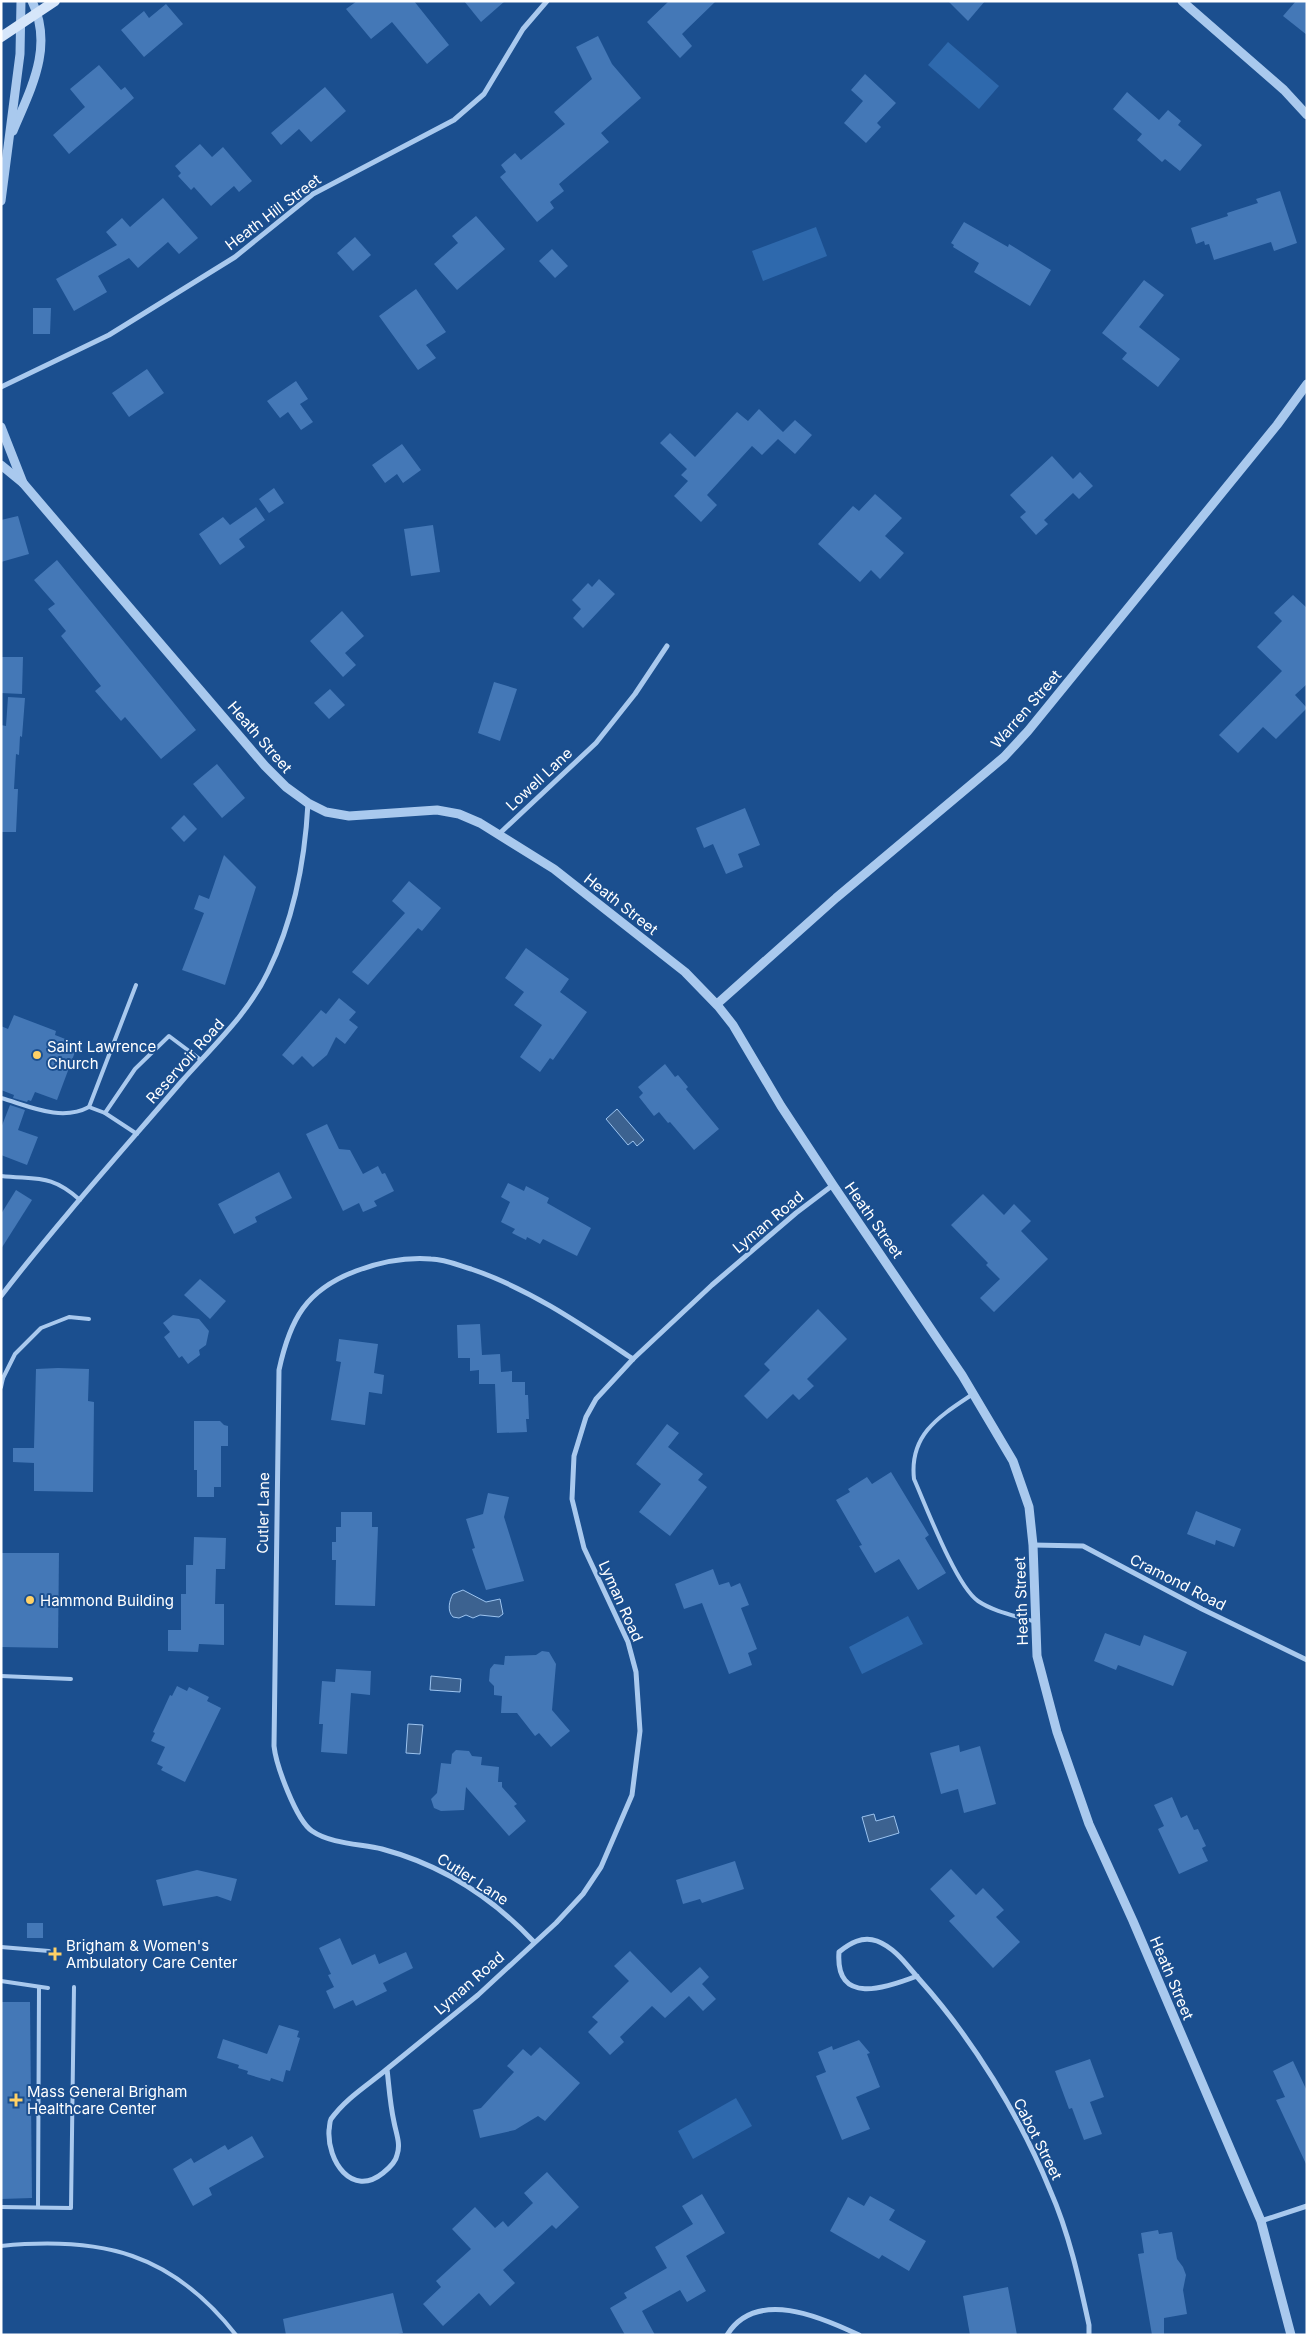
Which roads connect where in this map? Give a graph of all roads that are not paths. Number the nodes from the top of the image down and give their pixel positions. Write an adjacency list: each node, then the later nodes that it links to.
1 (21, 1): 7 (street)
2 (32, 1): 6 (street)
3 (55, 1): 6 (main road)
4 (547, 1): 13 (street, Heath Hill Street)
5 (1182, 1): 9 (street)
6 (38, 14): 7 (main road); 10 (street)
7 (22, 24): 8 (main road); 10 (street)
8 (1, 37)
9 (1307, 115)
10 (11, 136): 11 (street)
11 (1, 200)
12 (1307, 384): 21 (street, Warren Street)
13 (1, 387)
14 (1, 427): 16 (street)
15 (1, 465): 16 (street, Heath Street)
16 (24, 483): 18 (street, Heath Street)
17 (667, 646): 19 (street, Lowell Lane)
18 (308, 803): 19 (street, Heath Street); 22 (street, Reservoir Road)
19 (499, 834): 21 (street, Heath Street)
20 (136, 985): 24 (lane)
21 (717, 1004): 28 (street, Heath Street)
22 (201, 1060): 25 (lane); 26 (street, Reservoir Road)
23 (1, 1098): 24 (lane)
24 (89, 1107): 25 (lane)
25 (105, 1113): 26 (lane)
26 (137, 1134): 29 (street, Reservoir Road)
27 (1, 1176): 29 (lane)
28 (833, 1185): 32 (street, Lyman Road); 35 (street, Heath Street)
29 (80, 1200): 30 (street, Reservoir Road)
30 (1, 1296)
31 (89, 1319): 33 (lane)
32 (634, 1359): 41 (street, Lyman Road); 41 (street, Cutler Lane)
33 (2, 1378): 34 (lane)
34 (1, 1387)
35 (973, 1394): 36 (street, Heath Street); 37 (lane)
36 (1033, 1545): 37 (street, Heath Street); 38 (street, Cramond Road)
37 (1036, 1622): 53 (street, Heath Street)
38 (1307, 1660)
39 (1, 1676): 40 (lane)
40 (71, 1680)
41 (534, 1942): 49 (street, Lyman Road)
42 (1, 1947): 43 (lane)
43 (49, 1951)
44 (917, 1976): 44 (street, Cabot Street); 58 (street, Cabot Street)
45 (1, 1981): 47 (lane)
46 (74, 1986): 52 (lane)
47 (39, 1987): 48 (lane); 52 (lane)
48 (48, 1988)
49 (388, 2069): 49 (street, Lyman Road)
50 (1307, 2206): 53 (street)
51 (1, 2207): 52 (lane)
52 (38, 2207)
53 (1261, 2221): 59 (street, Heath Street)
54 (1, 2246): 55 (lane)
55 (236, 2335)
56 (727, 2335): 57 (street)
57 (859, 2335)
58 (1089, 2335)
59 (1291, 2335)

